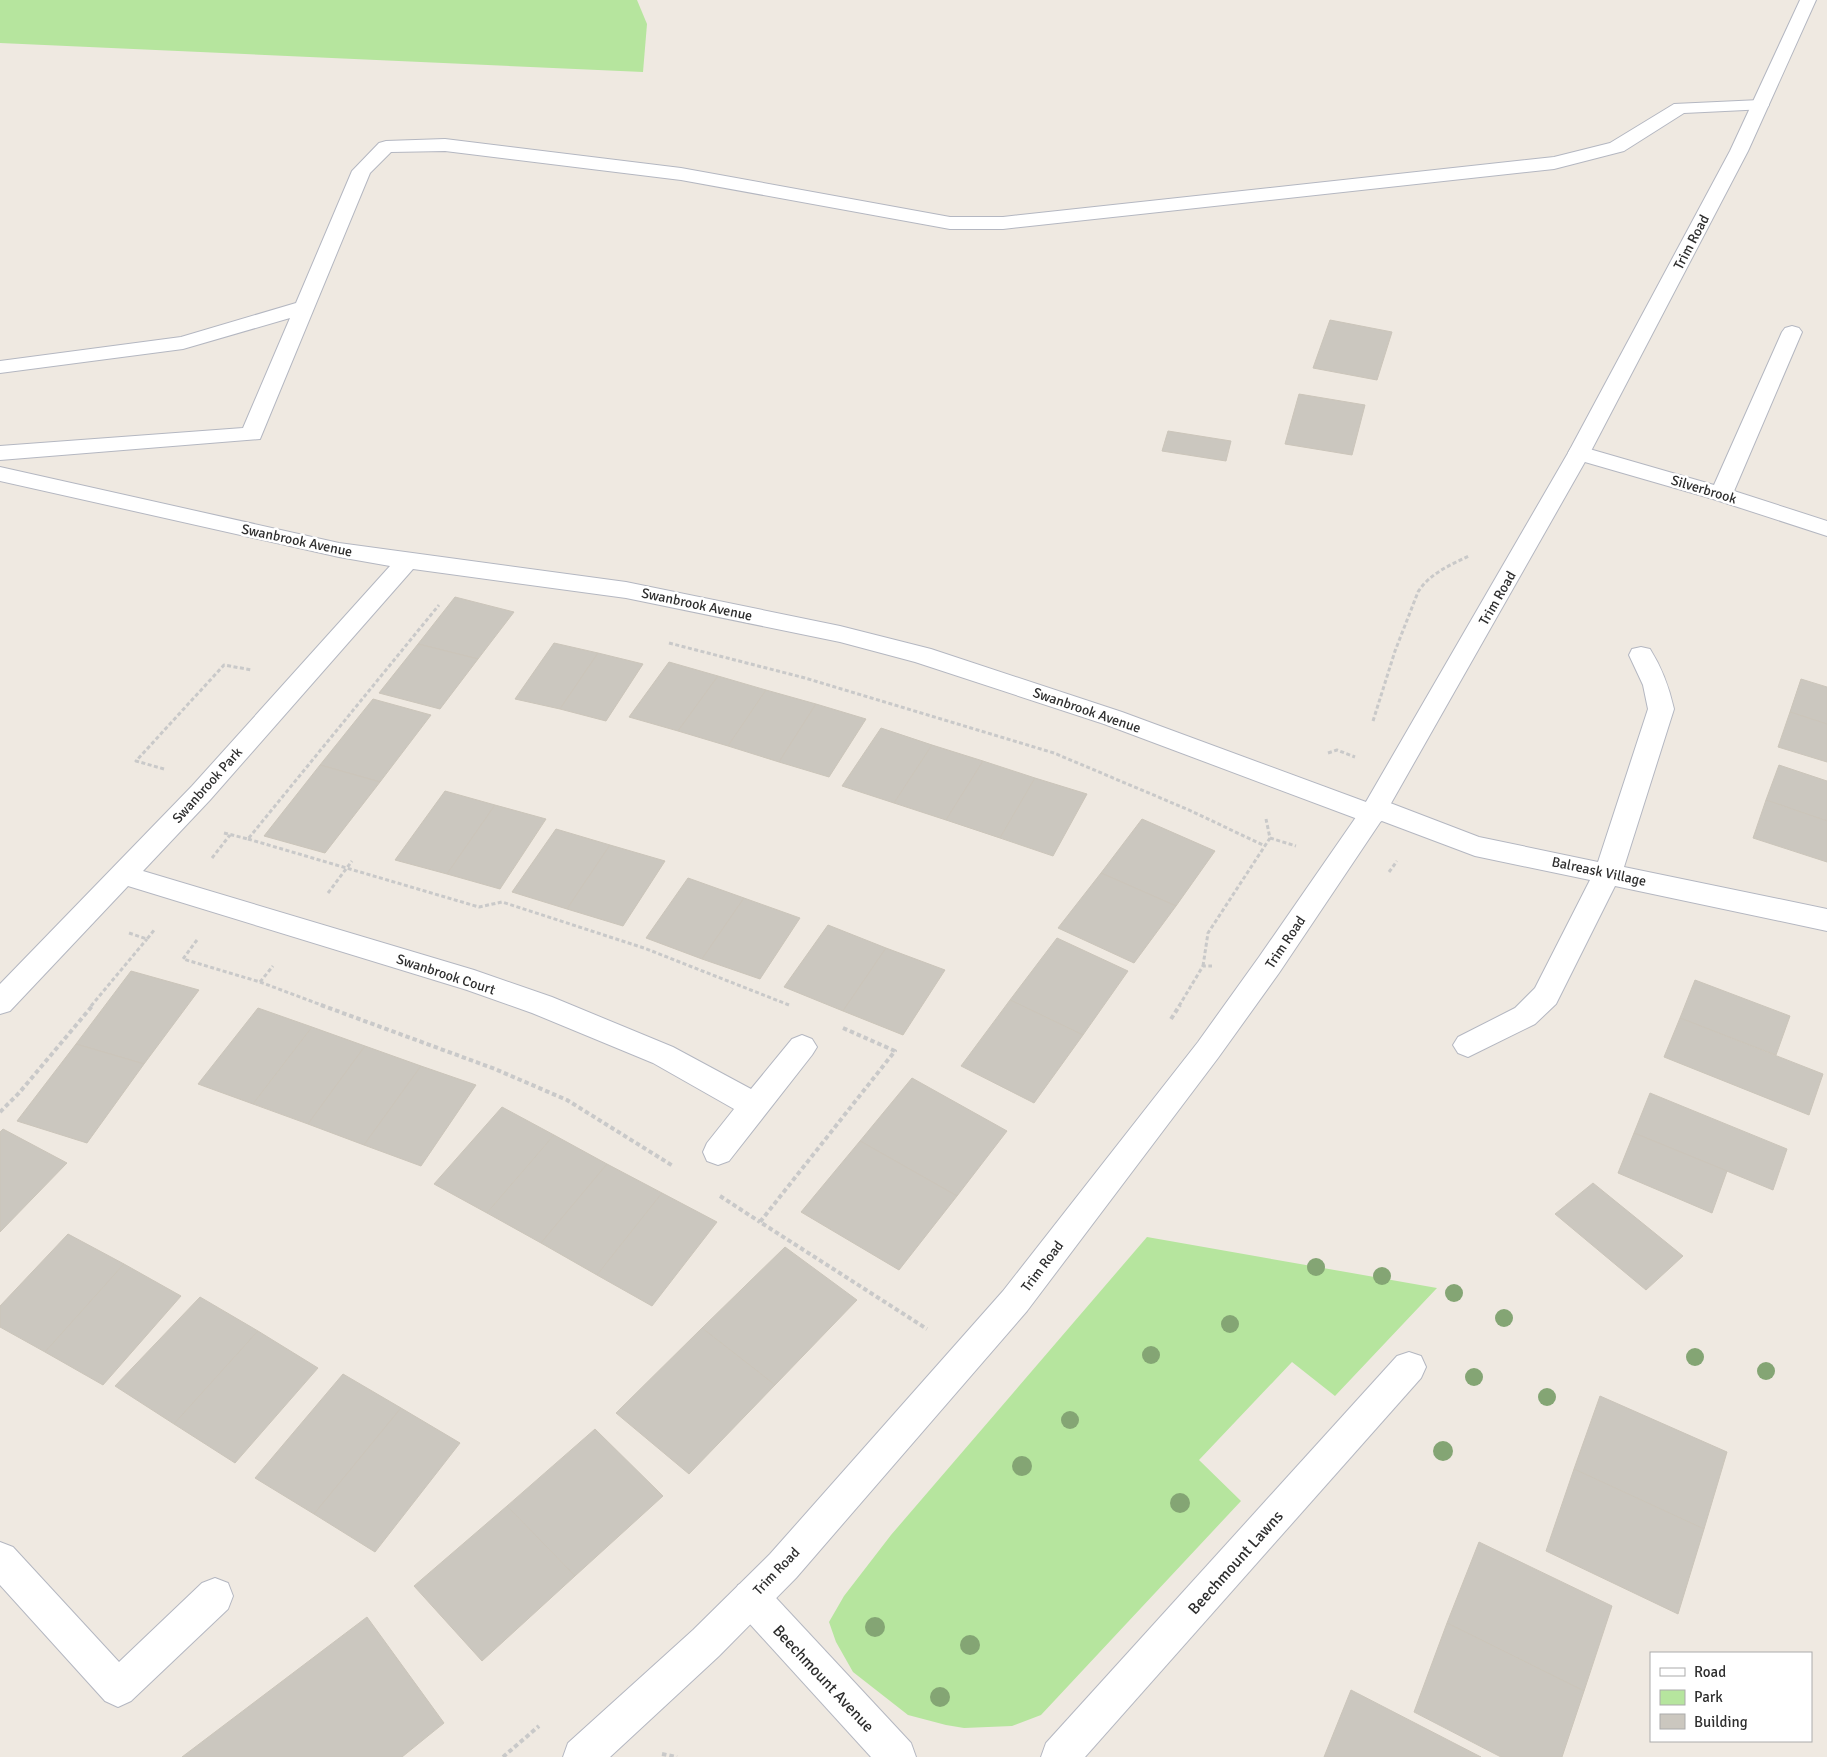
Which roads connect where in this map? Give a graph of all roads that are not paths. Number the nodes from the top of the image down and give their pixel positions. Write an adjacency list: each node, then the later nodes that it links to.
1 (1808, 0): 2 (street, Trim Road)
2 (1760, 105): 3 (street); 7 (street, Trim Road)
3 (304, 307): 5 (street); 6 (street)
4 (1792, 332): 9 (street)
5 (0, 367)
6 (0, 453)
7 (1579, 453): 9 (street, Silverbrook); 13 (street, Trim Road)
8 (0, 474): 11 (street, Swanbrook Avenue)
9 (1721, 494): 10 (street, Silverbrook)
10 (1827, 529)
11 (407, 561): 13 (street, Swanbrook Avenue); 15 (street, Swanbrook Park)
12 (1641, 655): 14 (street)
13 (1374, 811): 14 (street, Balreask Village); 25 (street, Trim Road)
14 (1608, 873): 16 (street, Balreask Village); 18 (street)
15 (124, 875): 17 (street, Swanbrook Park); 20 (street, Swanbrook Court)
16 (1827, 920)
17 (0, 1003)
18 (1468, 1045)
19 (802, 1047): 20 (street)
20 (755, 1106): 21 (street)
21 (718, 1152)
22 (1409, 1367): 28 (street, Beechmount Lawns)
23 (0, 1559): 24 (street)
24 (214, 1596)
25 (751, 1598): 26 (street, Trim Road); 27 (street, Beechmount Avenue)
26 (582, 1757)
27 (897, 1757)
28 (1060, 1757)

